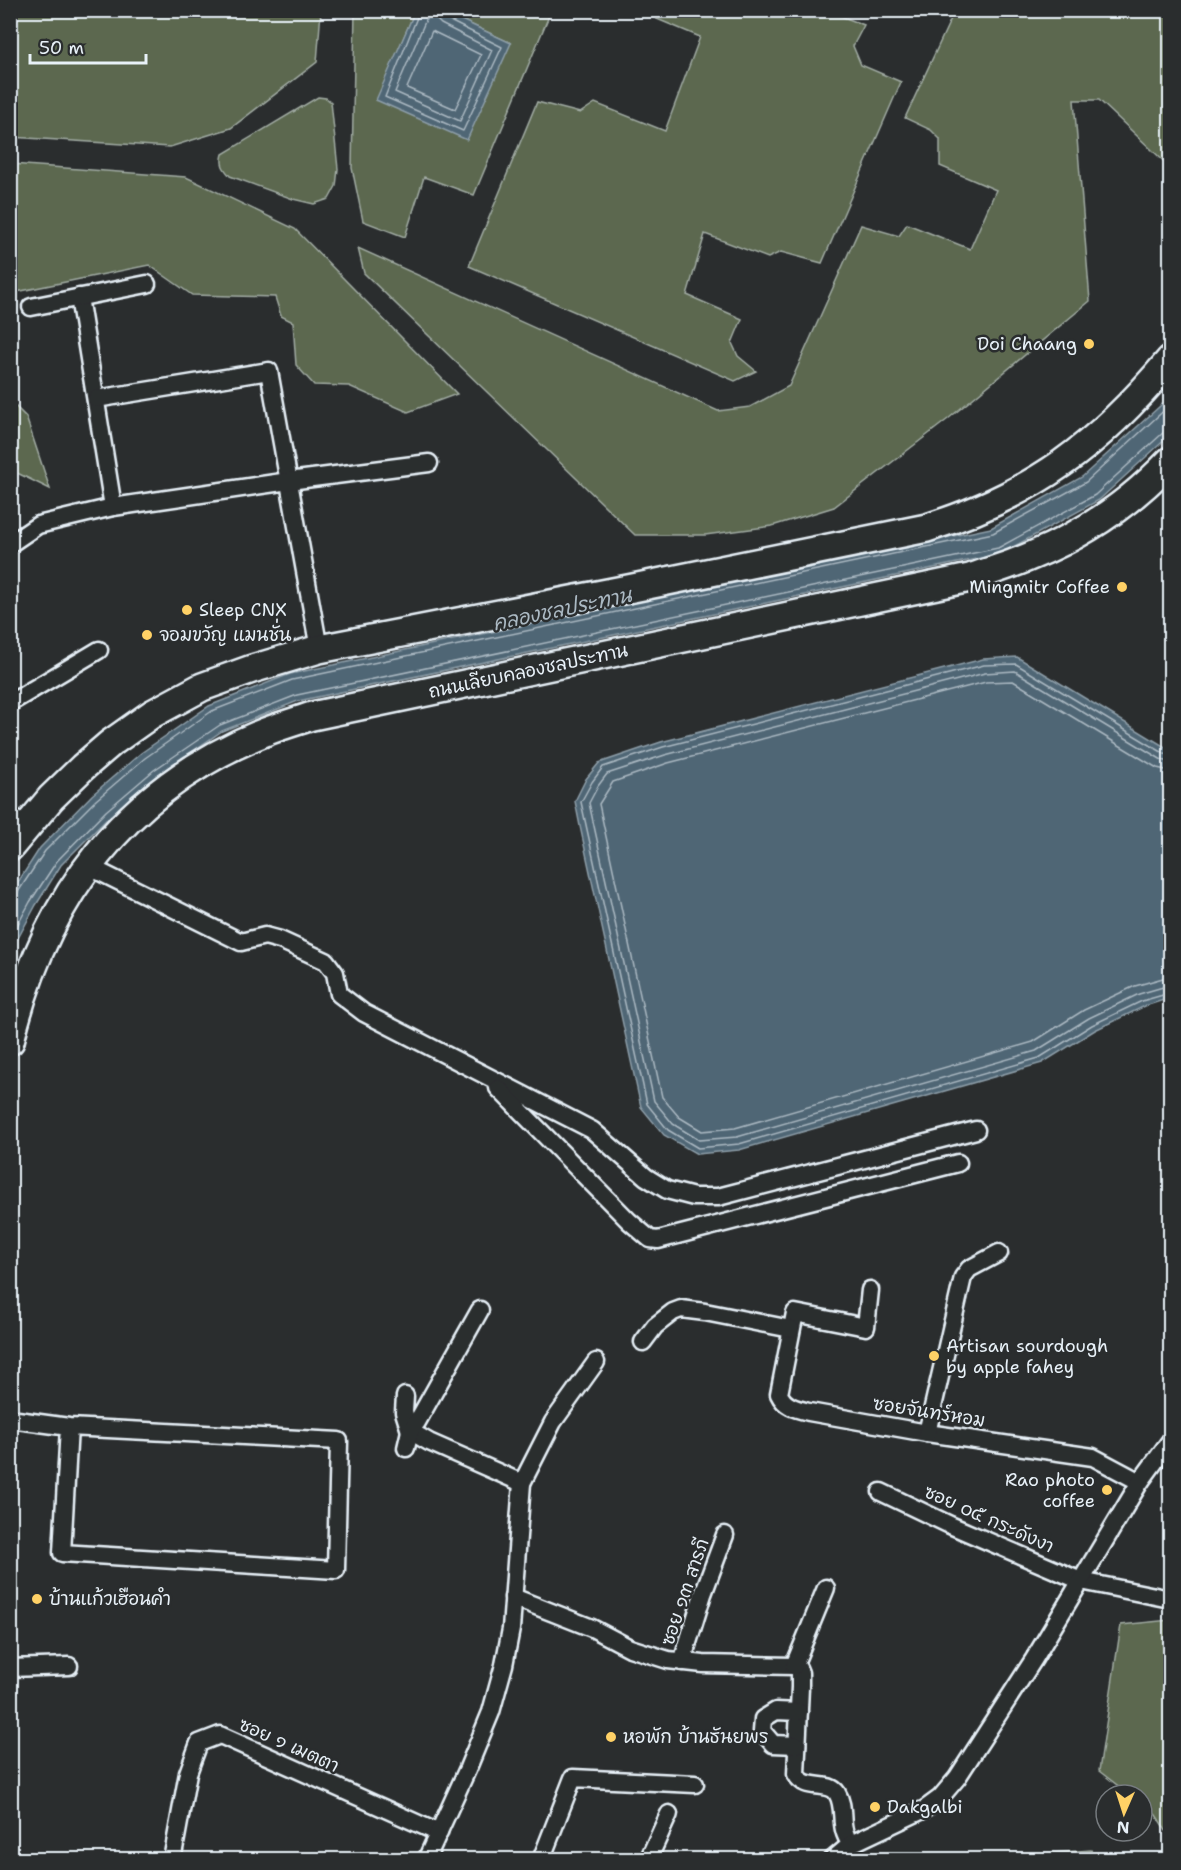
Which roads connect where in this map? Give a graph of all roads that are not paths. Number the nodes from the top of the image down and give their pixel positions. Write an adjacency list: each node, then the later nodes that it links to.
1 (147, 284): 2 (street)
2 (79, 297): 3 (street); 5 (street)
3 (31, 306)
4 (1170, 360): 11 (main road)
5 (96, 399): 8 (street); 9 (street)
6 (1170, 461): 15 (main road, ถนนเลียบคลองชลประทาน)
7 (429, 463): 8 (street)
8 (289, 481): 9 (street); 11 (street)
9 (113, 507): 10 (street)
10 (10, 544)
11 (319, 649): 14 (main road)
12 (99, 650): 13 (street)
13 (10, 703)
14 (15, 831)
15 (88, 866): 16 (main road, ถนนเลียบคลองชลประทาน); 17 (street)
16 (10, 1041)
17 (487, 1076): 18 (street); 19 (street)
18 (976, 1130)
19 (958, 1163)
20 (999, 1253): 29 (street)
21 (870, 1290): 23 (street)
22 (480, 1310): 30 (street)
23 (791, 1329): 24 (street); 29 (street, ซอยจันทร์หอม)
24 (643, 1342)
25 (596, 1362): 33 (street)
26 (405, 1396): 30 (street)
27 (10, 1419): 28 (street)
28 (69, 1427): 28 (street)
29 (927, 1432): 32 (street, ซอยจันทร์หอม)
30 (408, 1439): 33 (street)
31 (1170, 1441): 32 (street)
32 (1140, 1482): 36 (street)
33 (522, 1483): 38 (street)
34 (881, 1492): 36 (street, ซอย ๐๕ กระดังงา)
35 (725, 1535): 40 (street, ซอย ๑๓ สารภี)
36 (1081, 1581): 39 (street, ซอย ๐๕ กระดังงา); 49 (street)
37 (826, 1588): 42 (street)
38 (513, 1597): 40 (street); 48 (street)
39 (1170, 1599)
40 (682, 1662): 42 (street)
41 (69, 1666): 43 (street)
42 (794, 1666): 44 (street)
43 (10, 1668)
44 (799, 1712): 45 (street); 45 (street)
45 (797, 1745): 49 (street)
46 (696, 1784): 52 (street)
47 (669, 1814): 53 (street)
48 (439, 1833): 50 (street, ซอย ๑ เมตตา); 51 (street)
49 (851, 1844): 54 (street)
50 (172, 1860)
51 (426, 1860)
52 (541, 1860)
53 (648, 1860)
54 (832, 1860)

